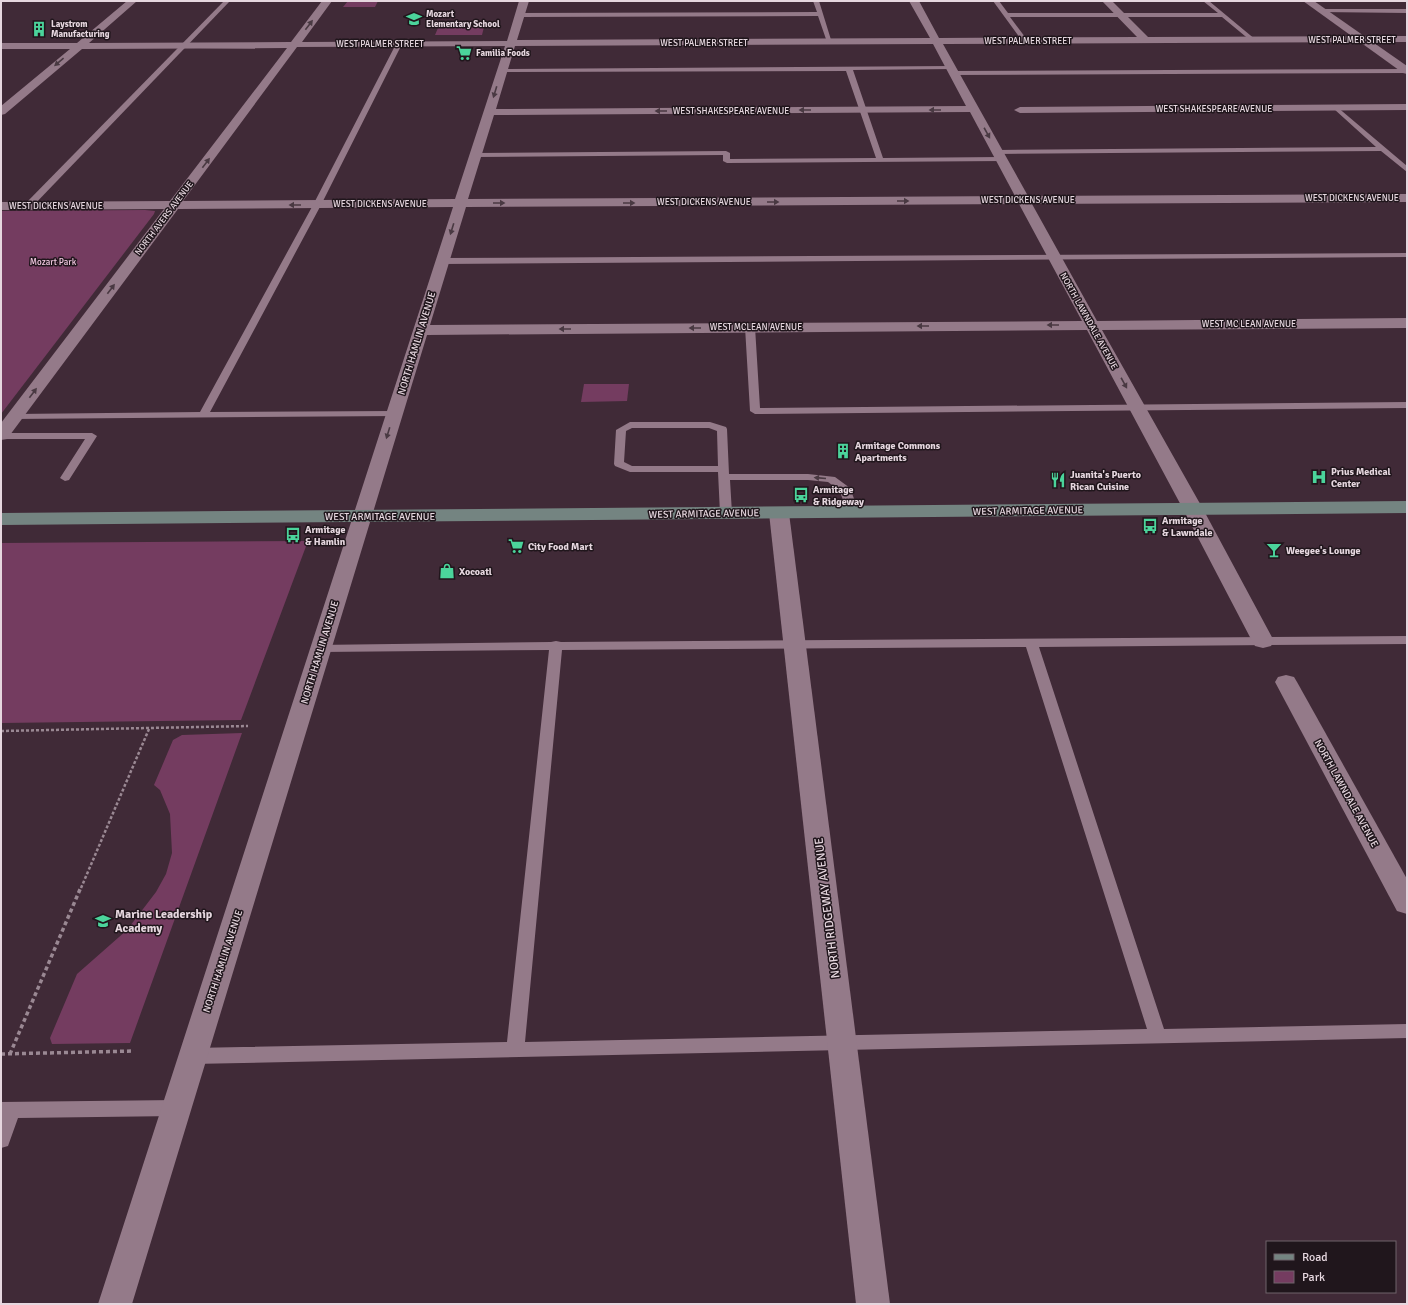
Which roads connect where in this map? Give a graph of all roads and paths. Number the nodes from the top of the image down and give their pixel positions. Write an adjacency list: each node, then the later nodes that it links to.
1 (132, 1): 28 (street)
2 (227, 1): 29 (lane)
3 (327, 1): 26 (street, NORTH AVERS AVENUE, one-way to 3)
4 (524, 1): 14 (street, NORTH HAMLIN AVENUE)
5 (816, 1): 13 (lane)
6 (914, 1): 22 (street, NORTH LAWNDALE AVENUE)
7 (996, 1): 15 (lane)
8 (1107, 1): 16 (street)
9 (1206, 1): 17 (lane)
10 (1308, 1): 11 (street)
11 (1322, 11): 12 (lane); 18 (street)
12 (1407, 11)
13 (821, 14): 14 (lane); 24 (lane)
14 (519, 15): 25 (street, NORTH HAMLIN AVENUE)
15 (1006, 15): 16 (lane); 23 (lane)
16 (1120, 15): 17 (lane); 20 (street)
17 (1222, 15): 21 (lane)
18 (1362, 39): 19 (street, WEST PALMER STREET); 21 (street, WEST PALMER STREET); 34 (street)
19 (1407, 39)
20 (1145, 40): 21 (street, WEST PALMER STREET); 23 (street, WEST PALMER STREET)
21 (1253, 40)
22 (936, 41): 23 (street, WEST PALMER STREET); 24 (street, WEST PALMER STREET); 33 (street, NORTH LAWNDALE AVENUE)
23 (1025, 41)
24 (830, 42): 25 (street, WEST PALMER STREET)
25 (510, 43): 27 (street, WEST PALMER STREET); 32 (street, NORTH HAMLIN AVENUE)
26 (294, 44): 27 (street, WEST PALMER STREET); 29 (street, WEST PALMER STREET); 51 (street, NORTH AVERS AVENUE, one-way to 26)
27 (398, 44): 49 (lane)
28 (79, 45): 29 (street, WEST PALMER STREET); 30 (street, WEST PALMER STREET); 40 (street, one-way to 40)
29 (184, 45): 53 (lane)
30 (1, 46)
31 (849, 69): 32 (lane); 33 (lane); 38 (lane)
32 (502, 71): 41 (street, NORTH HAMLIN AVENUE, one-way to 41)
33 (952, 71): 34 (lane); 37 (street, NORTH LAWNDALE AVENUE)
34 (1407, 71)
35 (1407, 107): 36 (street, WEST SHAKESPEARE AVENUE)
36 (1336, 108): 39 (street, WEST SHAKESPEARE AVENUE); 42 (lane)
37 (974, 109): 38 (street, WEST SHAKESPEARE AVENUE, one-way to 38); 44 (street, NORTH LAWNDALE AVENUE, one-way to 44)
38 (863, 110): 41 (street, WEST SHAKESPEARE AVENUE, one-way to 41); 45 (lane)
39 (1020, 110)
40 (1, 112)
41 (489, 112): 43 (street, NORTH HAMLIN AVENUE)
42 (1384, 150): 44 (lane); 46 (lane)
43 (476, 155): 45 (lane); 50 (street, NORTH HAMLIN AVENUE)
44 (999, 156): 45 (lane); 48 (street, NORTH LAWNDALE AVENUE)
45 (880, 160)
46 (1407, 170)
47 (1407, 198): 48 (street, WEST DICKENS AVENUE)
48 (1023, 200): 50 (street, WEST DICKENS AVENUE, one-way to 48); 55 (street, NORTH LAWNDALE AVENUE)
49 (317, 204): 50 (street, WEST DICKENS AVENUE); 51 (street, WEST DICKENS AVENUE, one-way to 51); 64 (lane)
50 (460, 204): 56 (street, NORTH HAMLIN AVENUE, one-way to 56)
51 (174, 205): 53 (street, WEST DICKENS AVENUE); 65 (street, NORTH AVERS AVENUE, one-way to 51)
52 (1, 206): 53 (street, WEST DICKENS AVENUE)
53 (28, 206)
54 (1407, 255): 55 (lane)
55 (1055, 258): 56 (lane); 58 (street, NORTH LAWNDALE AVENUE)
56 (442, 261): 60 (street, NORTH HAMLIN AVENUE)
57 (1407, 323): 58 (street, WEST MC LEAN AVENUE)
58 (1092, 325): 59 (street, WEST MCLEAN AVENUE, one-way to 59); 62 (street, NORTH LAWNDALE AVENUE, one-way to 62)
59 (750, 327): 60 (street, WEST MCLEAN AVENUE, one-way to 60); 62 (lane)
60 (421, 330): 63 (street, NORTH HAMLIN AVENUE)
61 (1407, 405): 62 (lane)
62 (1137, 407): 70 (street, NORTH LAWNDALE AVENUE)
63 (394, 414): 64 (lane); 74 (street, NORTH HAMLIN AVENUE, one-way to 74)
64 (204, 415): 65 (lane)
65 (15, 417): 66 (street, NORTH AVERS AVENUE)
66 (1, 436): 68 (lane)
67 (724, 473): 67 (lane); 72 (lane, one-way to 67); 73 (lane)
68 (65, 478)
69 (1407, 507): 70 (main road, WEST ARMITAGE AVENUE)
70 (1193, 509): 72 (main road, WEST ARMITAGE AVENUE); 77 (street, NORTH LAWNDALE AVENUE)
71 (779, 512): 72 (main road, WEST ARMITAGE AVENUE); 73 (main road, WEST ARMITAGE AVENUE); 80 (street, NORTH RIDGEWAY AVENUE)
72 (853, 512)
73 (726, 513): 74 (main road, WEST ARMITAGE AVENUE)
74 (362, 516): 75 (main road, WEST ARMITAGE AVENUE); 81 (street, NORTH HAMLIN AVENUE)
75 (1, 519)
76 (1407, 640): 77 (lane)
77 (1263, 641): 78 (lane)
78 (1031, 643): 80 (lane); 88 (lane)
79 (556, 645): 80 (lane); 81 (lane); 90 (lane)
80 (795, 645): 89 (street, NORTH RIDGEWAY AVENUE)
81 (321, 648): 94 (street, NORTH HAMLIN AVENUE)
82 (1286, 682): 86 (street, NORTH LAWNDALE AVENUE)
83 (248, 726): 84 (path)
84 (149, 729): 85 (path); 93 (path)
85 (1, 730)
86 (1407, 904)
87 (1407, 1031): 88 (lane)
88 (1158, 1036): 89 (lane)
89 (842, 1042): 90 (lane); 99 (street, NORTH RIDGEWAY AVENUE)
90 (515, 1049): 94 (lane)
91 (134, 1051): 93 (path)
92 (1, 1054): 93 (path)
93 (10, 1054)
94 (192, 1056): 95 (street, NORTH HAMLIN AVENUE)
95 (177, 1108): 96 (lane); 98 (street, NORTH HAMLIN AVENUE)
96 (7, 1110): 97 (lane)
97 (1, 1140)
98 (115, 1304)
99 (874, 1304)

